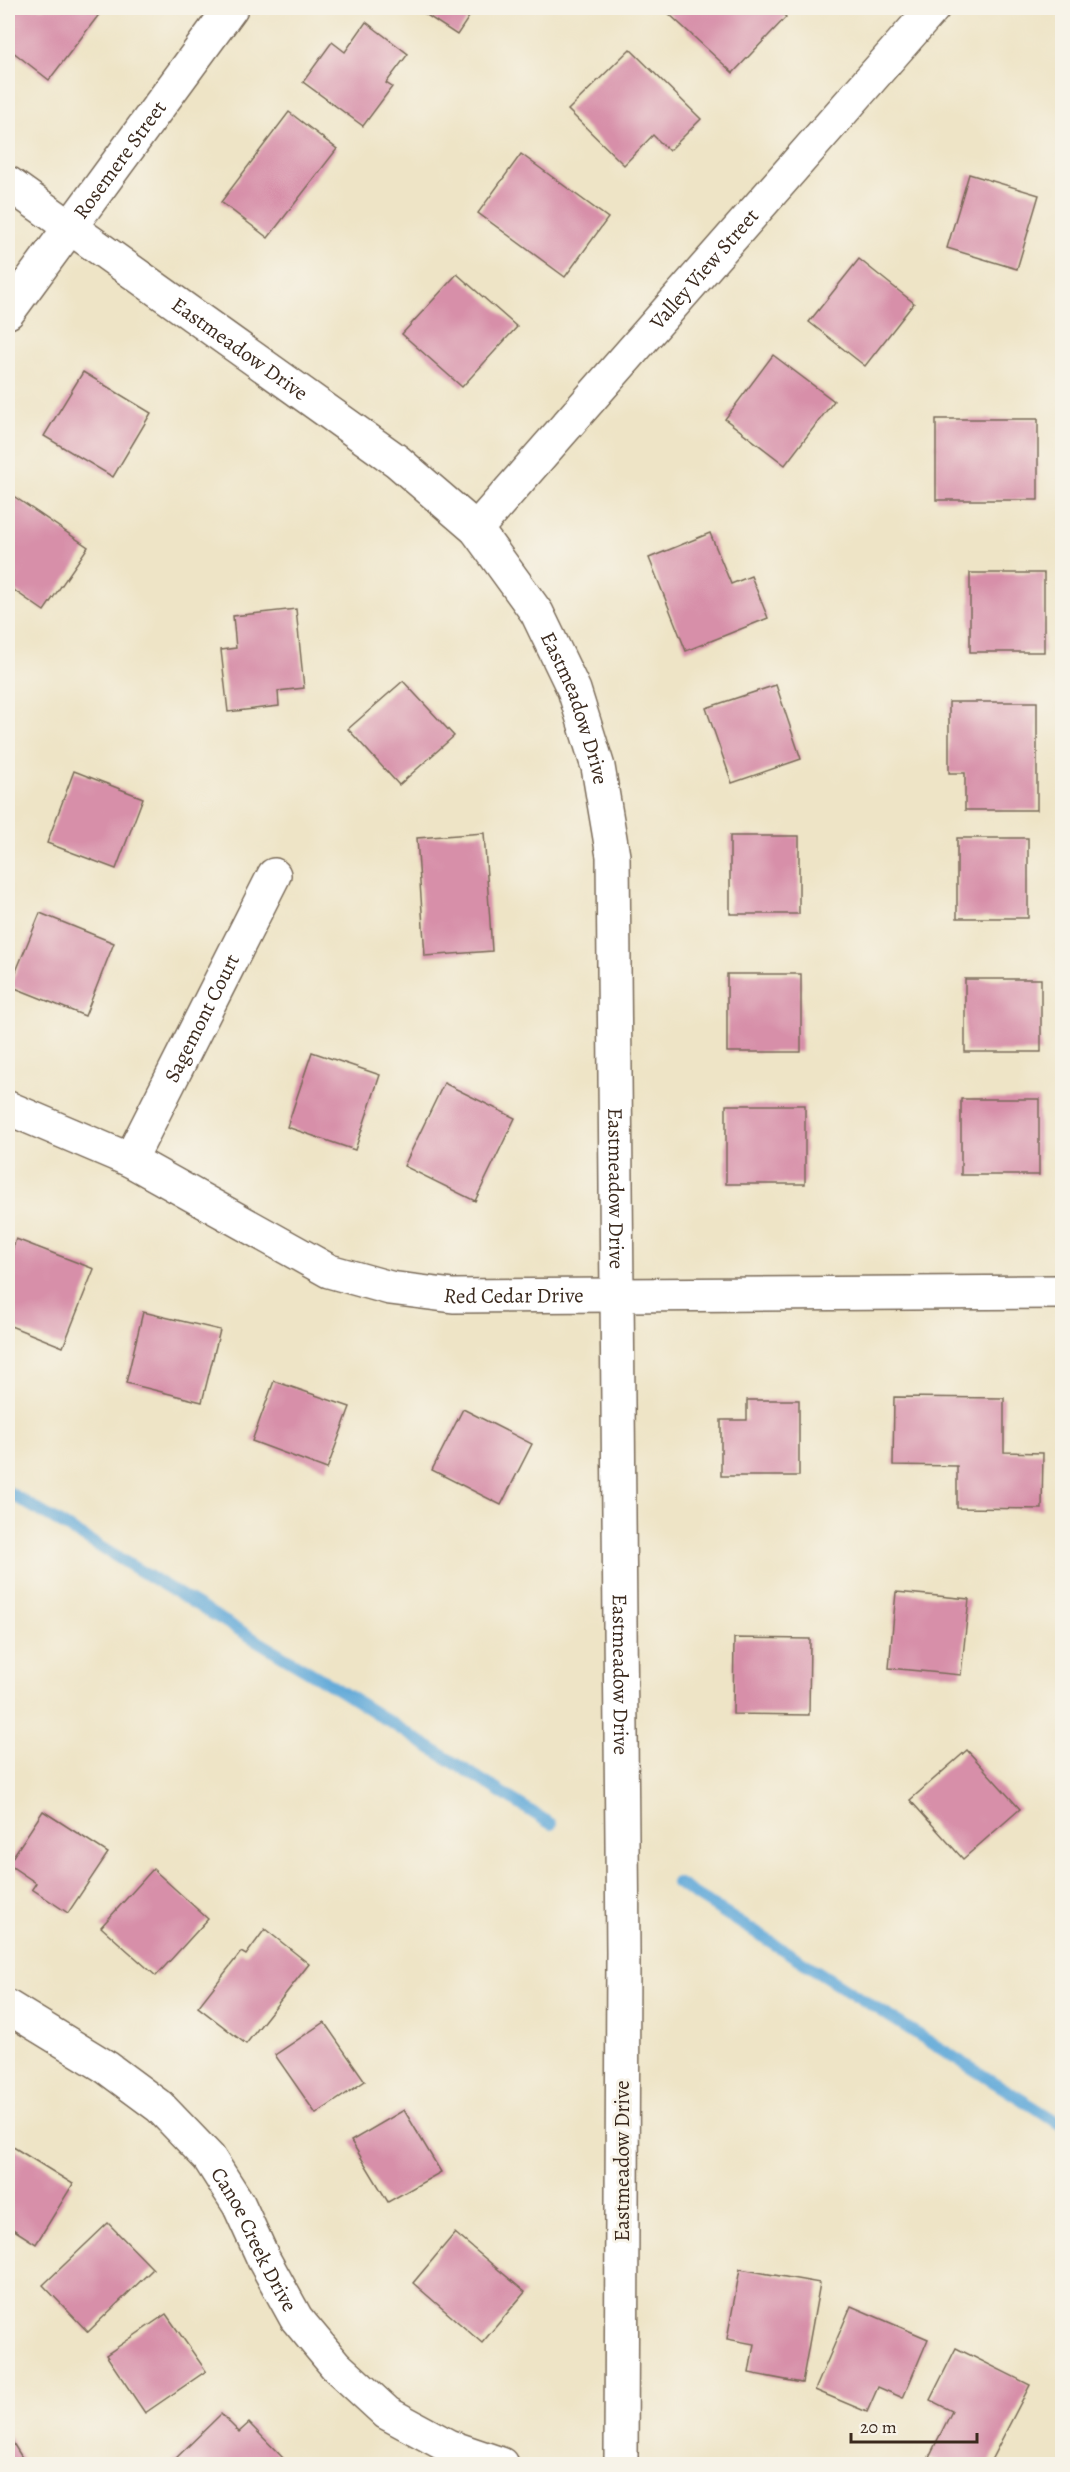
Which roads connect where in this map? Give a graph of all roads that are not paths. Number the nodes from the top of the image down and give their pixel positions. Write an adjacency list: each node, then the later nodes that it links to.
1 (231, 8): 4 (street, Rosemere Street)
2 (933, 8): 6 (street, Valley View Street)
3 (8, 183): 4 (street, Eastmeadow Drive)
4 (70, 228): 5 (street, Rosemere Street); 6 (street, Eastmeadow Drive)
5 (8, 312)
6 (476, 529): 11 (street, Eastmeadow Drive)
7 (274, 875): 9 (street, Sagemont Court)
8 (8, 1108): 9 (street, Red Cedar Drive)
9 (130, 1160): 11 (street, Red Cedar Drive)
10 (1062, 1292): 11 (street, Red Cedar Drive)
11 (618, 1294): 14 (street, Eastmeadow Drive)
12 (8, 2007): 13 (street, Canoe Creek Drive)
13 (501, 2464)
14 (621, 2464)

